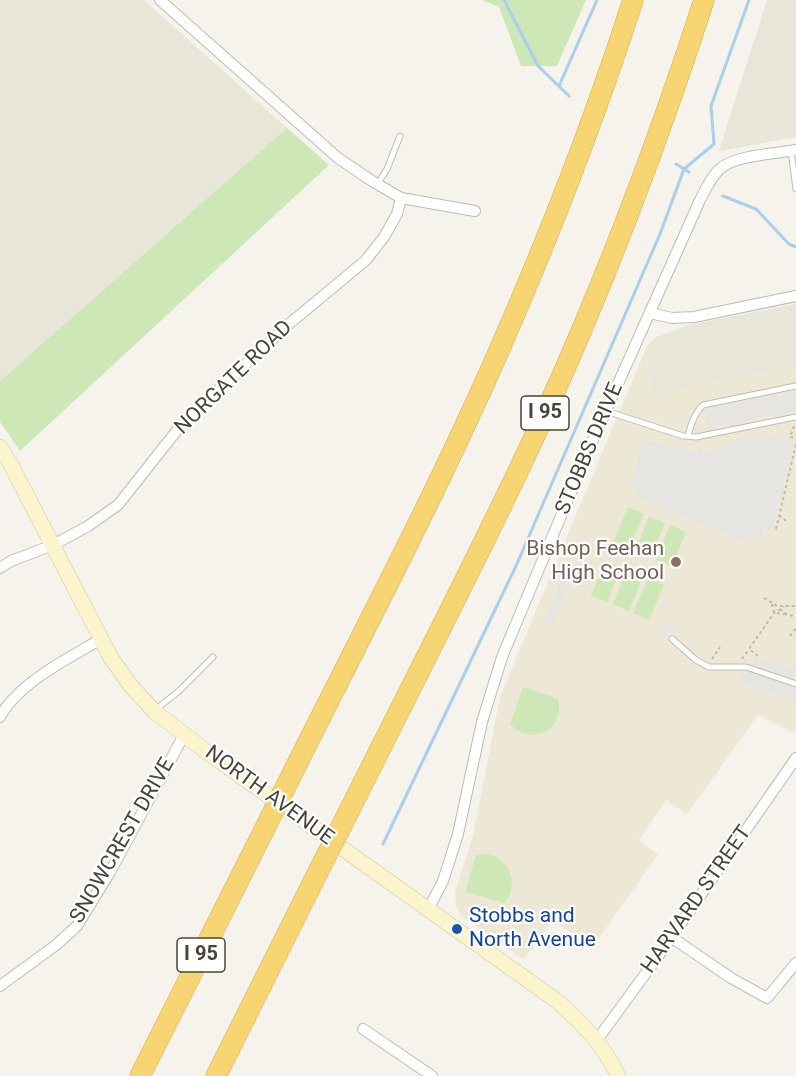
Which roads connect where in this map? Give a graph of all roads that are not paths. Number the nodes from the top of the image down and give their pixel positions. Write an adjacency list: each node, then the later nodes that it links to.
1 (160, 0): 6 (street)
2 (633, 0): 33 (highway, I 95, bridge)
3 (704, 0): 34 (highway, I 95, bridge)
4 (400, 136): 6 (lane)
5 (794, 151): 7 (lane); 11 (street, STOBBS DRIVE)
6 (377, 185): 8 (street)
7 (796, 189)
8 (401, 198): 9 (street); 17 (street, NORGATE ROAD)
9 (475, 211)
10 (796, 296): 11 (street)
11 (650, 314): 13 (street, STOBBS DRIVE)
12 (796, 386): 15 (lane)
13 (606, 411): 15 (lane); 27 (street, STOBBS DRIVE)
14 (796, 417): 15 (lane)
15 (688, 436)
16 (0, 447): 17 (main road, NORTH AVENUE)
17 (53, 546): 18 (street, NORGATE ROAD); 19 (main road, NORTH AVENUE)
18 (0, 568)
19 (101, 639): 23 (main road, NORTH AVENUE); 24 (street)
20 (672, 639): 22 (lane)
21 (213, 657): 23 (lane)
22 (796, 684)
23 (154, 711): 25 (main road, NORTH AVENUE)
24 (0, 717)
25 (184, 735): 27 (main road, NORTH AVENUE); 30 (street, SNOWCREST DRIVE)
26 (796, 758): 28 (street, HARVARD STREET)
27 (428, 910): 32 (main road, NORTH AVENUE)
28 (671, 937): 29 (street); 32 (street, HARVARD STREET)
29 (796, 963)
30 (0, 986)
31 (363, 1029): 35 (street)
32 (597, 1040): 36 (main road, NORTH AVENUE)
33 (140, 1076)
34 (216, 1076)
35 (432, 1076)
36 (618, 1076)

